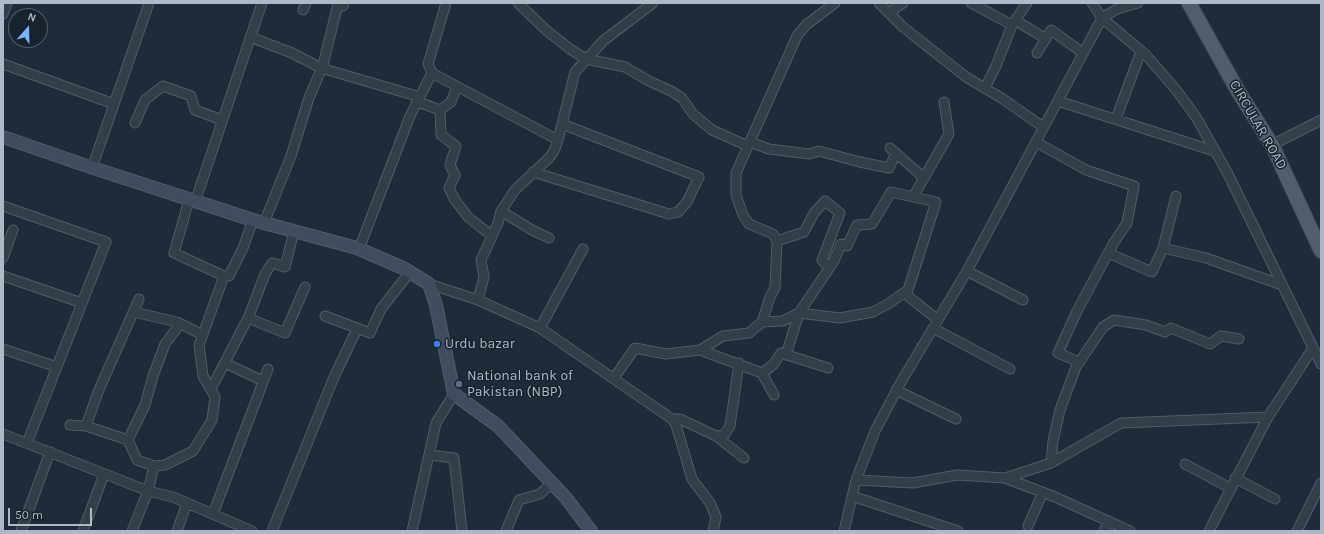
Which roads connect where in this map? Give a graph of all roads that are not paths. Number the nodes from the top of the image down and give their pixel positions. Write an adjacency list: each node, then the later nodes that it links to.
1 (7, 3): 17 (street)
2 (149, 3): 34 (street)
3 (262, 3): 20 (street)
4 (344, 3): 27 (street)
5 (446, 3): 28 (street)
6 (518, 3): 25 (street)
7 (653, 3): 25 (street)
8 (835, 3): 45 (street)
9 (879, 3): 16 (street)
10 (903, 3): 16 (street)
11 (971, 3): 19 (street)
12 (1027, 3): 19 (street)
13 (1092, 3): 18 (street)
14 (1138, 3): 18 (street)
15 (1189, 3): 46 (main road, CIRCULAR ROAD)
16 (889, 13): 30 (street)
17 (3, 14)
18 (1102, 18): 22 (street); 24 (street)
19 (1013, 23): 21 (street); 30 (street)
20 (250, 37): 27 (street); 37 (street)
21 (1046, 39): 23 (street); 24 (street)
22 (1141, 51): 36 (street); 47 (street)
23 (1037, 53)
24 (1083, 53): 32 (street)
25 (586, 59): 40 (street); 45 (street)
26 (3, 64): 34 (street)
27 (321, 68): 31 (street); 56 (street)
28 (432, 73): 29 (street); 31 (street)
29 (457, 87): 35 (street); 43 (street)
30 (985, 88): 41 (street)
31 (419, 99): 35 (street); 63 (street)
32 (1058, 101): 36 (street); 41 (street)
33 (944, 102): 50 (street)
34 (114, 104): 48 (street)
35 (440, 110): 59 (street)
36 (1116, 119): 47 (street)
37 (222, 120): 39 (street); 53 (street)
38 (1321, 120): 46 (street)
39 (135, 123)
40 (562, 124): 43 (street); 49 (street)
41 (1043, 127): 44 (street)
42 (3, 137): 48 (main road)
43 (558, 140): 49 (street)
44 (1036, 142): 66 (street); 69 (street)
45 (749, 144): 50 (street); 61 (street)
46 (1272, 145): 65 (main road, CIRCULAR ROAD)
47 (1214, 151): 74 (street)
48 (92, 168): 53 (main road)
49 (533, 172): 55 (street)
50 (924, 178): 52 (street)
51 (1176, 196): 62 (street)
52 (913, 197): 68 (street); 76 (street)
53 (192, 201): 56 (main road); 72 (street)
54 (3, 206): 80 (street)
55 (501, 211): 59 (street); 60 (street)
56 (258, 222): 58 (main road); 72 (street)
57 (14, 230): 67 (street)
58 (294, 231): 63 (main road); 84 (street)
59 (492, 236): 78 (street)
60 (549, 238)
61 (777, 241): 68 (street); 85 (street)
62 (1163, 248): 66 (street); 74 (street)
63 (359, 249): 70 (main road)
64 (583, 249): 88 (street)
65 (1321, 251)
66 (1108, 253): 96 (street)
67 (3, 258)
68 (829, 268): 82 (street)
69 (967, 271): 79 (street); 87 (street)
70 (410, 272): 73 (main road); 89 (street)
71 (3, 276): 80 (street)
72 (224, 276): 90 (street)
73 (429, 284): 78 (street); 109 (main road)
74 (1282, 285): 92 (street)
75 (305, 287): 84 (street)
76 (904, 293): 82 (street); 87 (street)
77 (139, 299): 81 (street)
78 (478, 300): 88 (street)
79 (1023, 300)
80 (82, 303): 100 (street)
81 (134, 312): 86 (street); 115 (street)
82 (799, 313): 85 (street); 95 (street)
83 (325, 316): 89 (street)
84 (248, 318): 97 (street)
85 (762, 322): 94 (street)
86 (180, 324): 90 (street); 118 (street)
87 (935, 324): 103 (street); 108 (street)
88 (540, 328): 105 (street)
89 (357, 329): 147 (street)
90 (203, 335): 107 (street)
91 (1239, 339): 96 (street)
92 (1313, 348): 99 (street); 111 (street)
93 (3, 349): 100 (street)
94 (700, 350): 98 (street); 105 (street)
95 (786, 355): 101 (street); 104 (street)
96 (1079, 362): 123 (street)
97 (225, 363): 106 (street); 107 (street)
98 (739, 363): 104 (street); 117 (street)
99 (1321, 364)
100 (57, 367): 119 (street)
101 (828, 368)
102 (268, 369): 106 (street)
103 (1010, 369)
104 (762, 373): 110 (street)
105 (614, 378): 112 (street)
106 (263, 380): 138 (street)
107 (211, 389): 125 (street)
108 (896, 390): 113 (street); 129 (street)
109 (454, 394): 121 (street); 130 (main road)
110 (774, 395)
111 (1268, 417): 123 (street); 128 (street)
112 (672, 419): 117 (street); 152 (street)
113 (956, 419)
114 (70, 425): 115 (street)
115 (86, 426): 118 (street)
116 (3, 434): 119 (street)
117 (716, 436): 122 (street)
118 (128, 440): 125 (street)
119 (27, 443): 120 (street)
120 (50, 452): 126 (street); 142 (street)
121 (430, 455): 148 (street); 149 (street)
122 (744, 458)
123 (1052, 463): 127 (street)
124 (1185, 464): 132 (street)
125 (154, 466): 133 (street)
126 (104, 474): 133 (street); 143 (street)
127 (1005, 478): 129 (street); 134 (street)
128 (1236, 478): 132 (street); 136 (street)
129 (856, 480): 135 (street)
130 (552, 483): 150 (street); 151 (main road)
131 (1321, 483): 158 (street)
132 (1230, 488): 157 (street)
133 (148, 491): 137 (street); 144 (street)
134 (1043, 492): 139 (street); 140 (street)
135 (852, 496): 153 (street); 154 (street)
136 (1275, 499)
137 (187, 503): 138 (street); 145 (street)
138 (213, 514): 141 (street)
139 (1109, 521): 155 (street); 156 (street)
140 (1028, 526)
141 (242, 529): 146 (street)
142 (21, 531)
143 (83, 531)
144 (132, 531)
145 (177, 531)
146 (252, 531)
147 (272, 531)
148 (412, 531)
149 (462, 531)
150 (506, 531)
151 (591, 531)
152 (713, 531)
153 (844, 531)
154 (958, 531)
155 (1104, 531)
156 (1130, 531)
157 (1209, 531)
158 (1297, 531)

